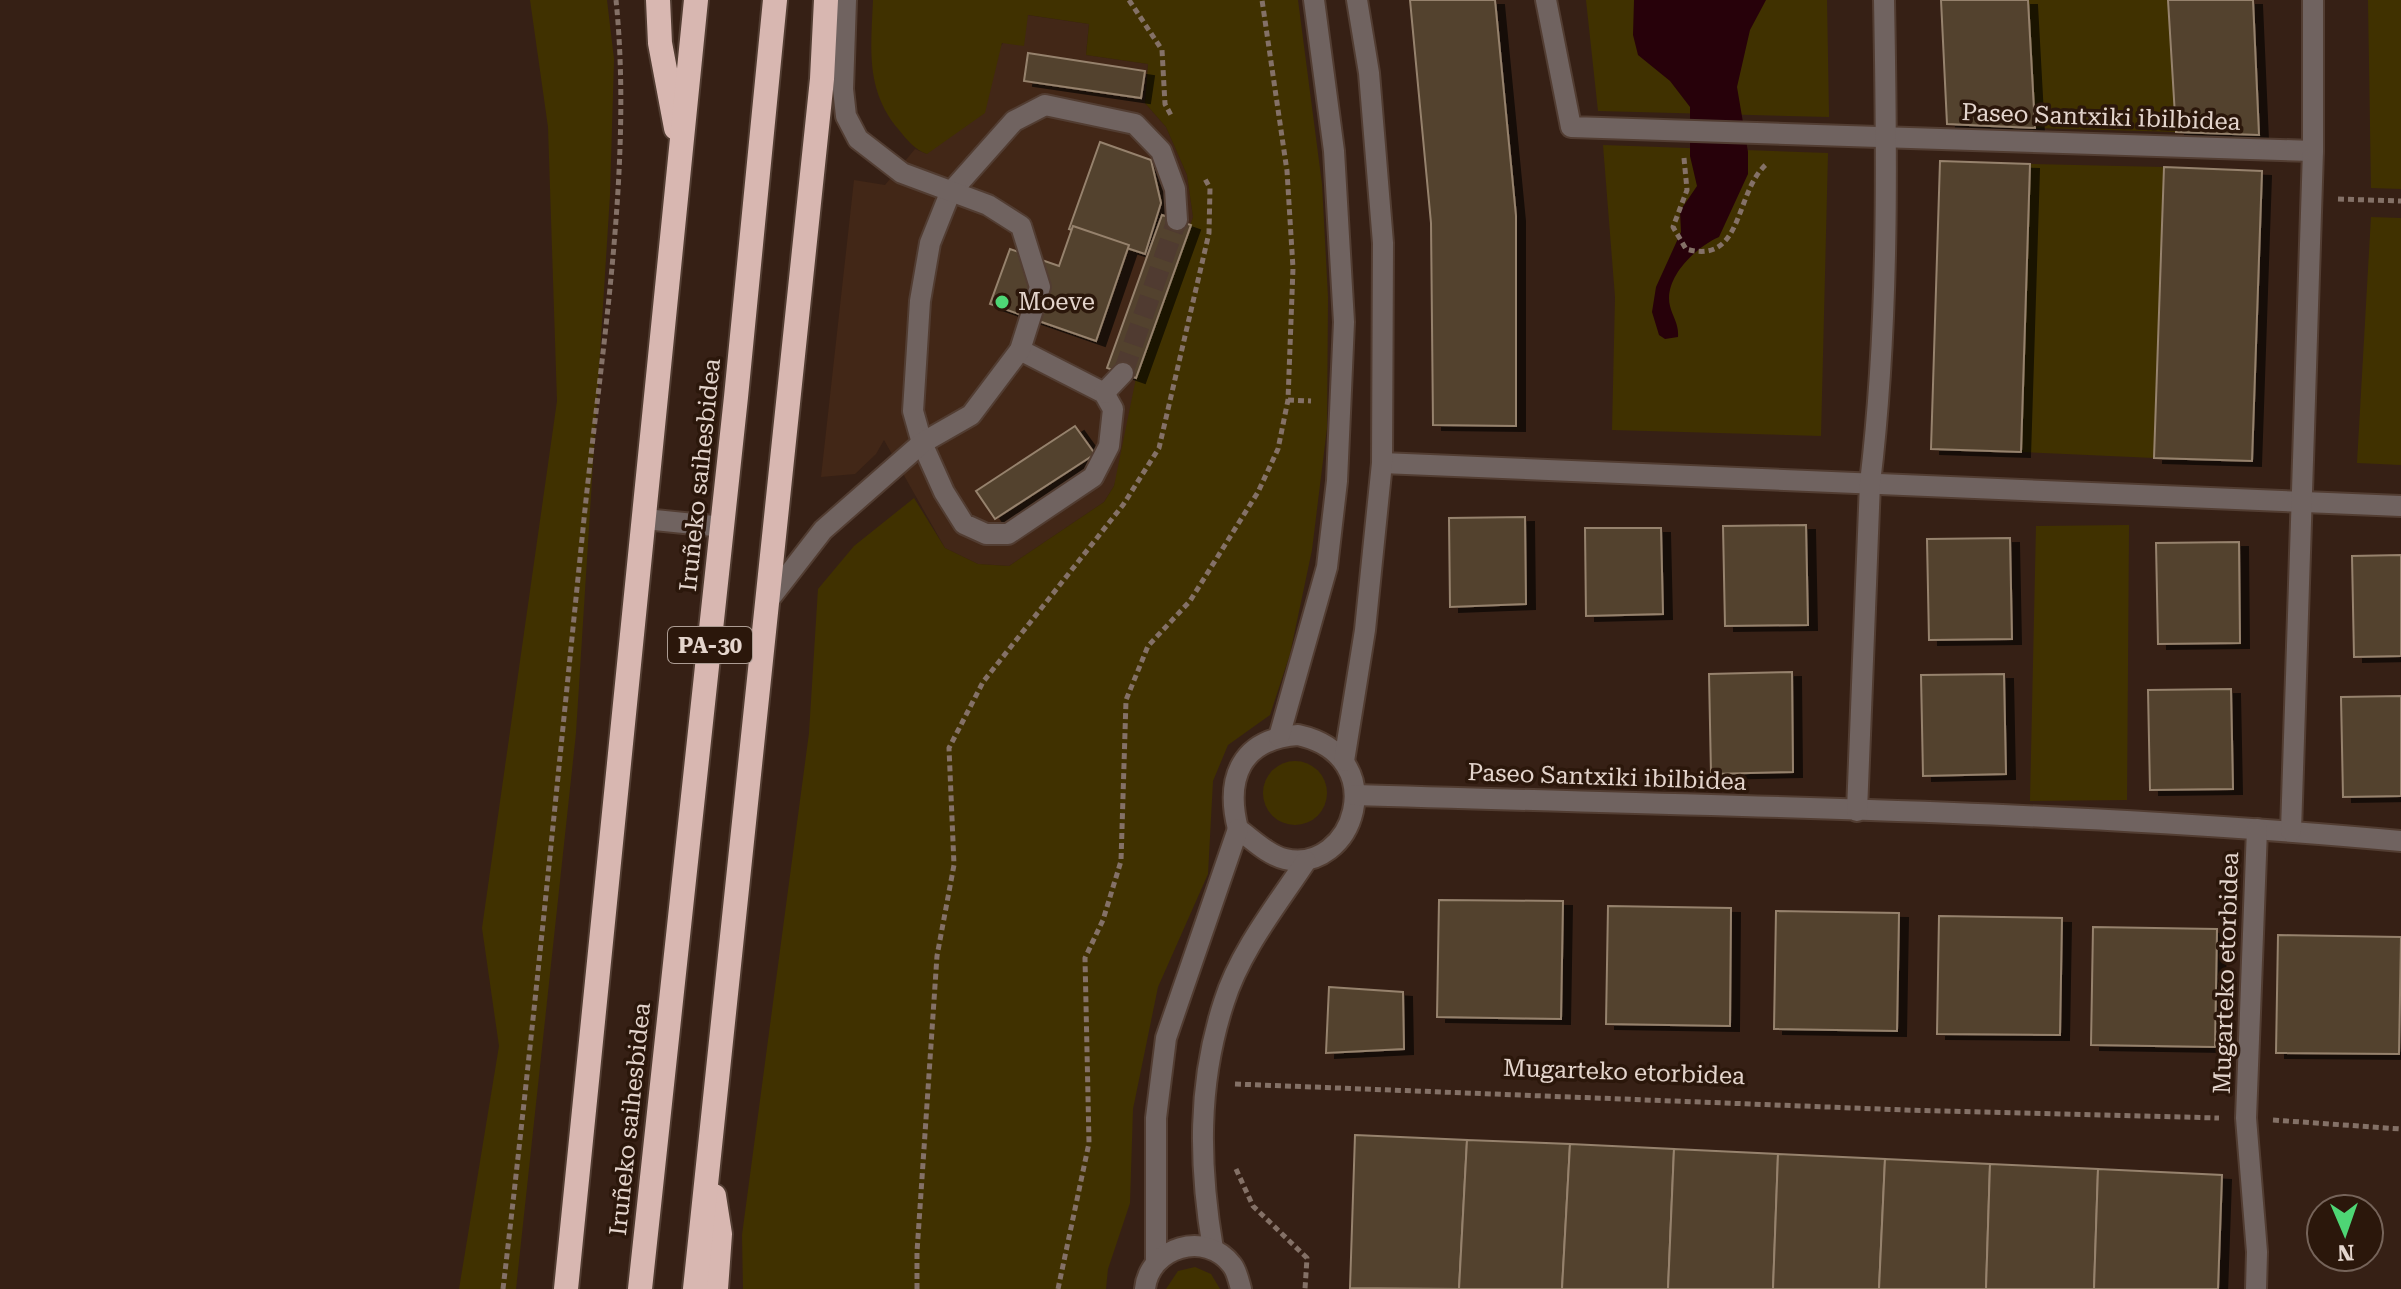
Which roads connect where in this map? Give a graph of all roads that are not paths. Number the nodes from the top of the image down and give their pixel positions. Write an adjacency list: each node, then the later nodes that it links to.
1 (658, 0): 13 (highway)
2 (696, 0): 13 (highway, Iruñeko saihesbidea / PA-30)
3 (775, 0): 25 (highway, Iruñeko saihesbidea / PA-30)
4 (826, 0): 26 (highway)
5 (846, 0): 14 (street)
6 (1314, 0): 27 (street)
7 (1357, 0): 20 (street)
8 (1546, 0): 11 (street, Paseo Santxiki ibilbidea)
9 (1884, 0): 11 (street)
10 (2313, 0): 12 (street)
11 (1887, 136): 12 (street, Paseo Santxiki ibilbidea); 21 (street)
12 (2313, 151): 22 (street)
13 (681, 156): 24 (highway, Iruñeko saihesbidea / PA-30)
14 (950, 193): 15 (street); 16 (street); 19 (street)
15 (1177, 220)
16 (1020, 350): 18 (street); 19 (street)
17 (1123, 373): 18 (street)
18 (1104, 393): 19 (street)
19 (922, 443): 26 (street)
20 (1382, 463): 21 (street); 28 (street)
21 (1870, 483): 22 (street); 30 (street)
22 (2300, 501): 23 (street); 33 (street)
23 (2401, 506)
24 (645, 519): 25 (street); 39 (highway, Iruñeko saihesbidea / PA-30)
25 (723, 527): 40 (highway, Iruñeko saihesbidea / PA-30)
26 (768, 601): 36 (highway)
27 (1279, 737): 28 (street); 31 (street)
28 (1344, 761): 29 (street)
29 (1355, 795): 30 (street, Paseo Santxiki ibilbidea); 35 (street)
30 (1857, 811): 32 (street, Paseo Santxiki ibilbidea)
31 (1238, 829): 35 (street); 38 (street)
32 (2257, 829): 33 (street, Paseo Santxiki ibilbidea); 45 (street, Mugarteko etorbidea)
33 (2291, 831): 34 (street, Paseo Santxiki ibilbidea)
34 (2401, 841)
35 (1306, 861): 37 (street)
36 (709, 1163): 41 (highway); 42 (highway)
37 (1213, 1249): 38 (street); 44 (street)
38 (1156, 1261): 43 (street)
39 (566, 1289)
40 (640, 1289)
41 (695, 1289)
42 (716, 1289)
43 (1145, 1289)
44 (1241, 1289)
45 (2256, 1289)

